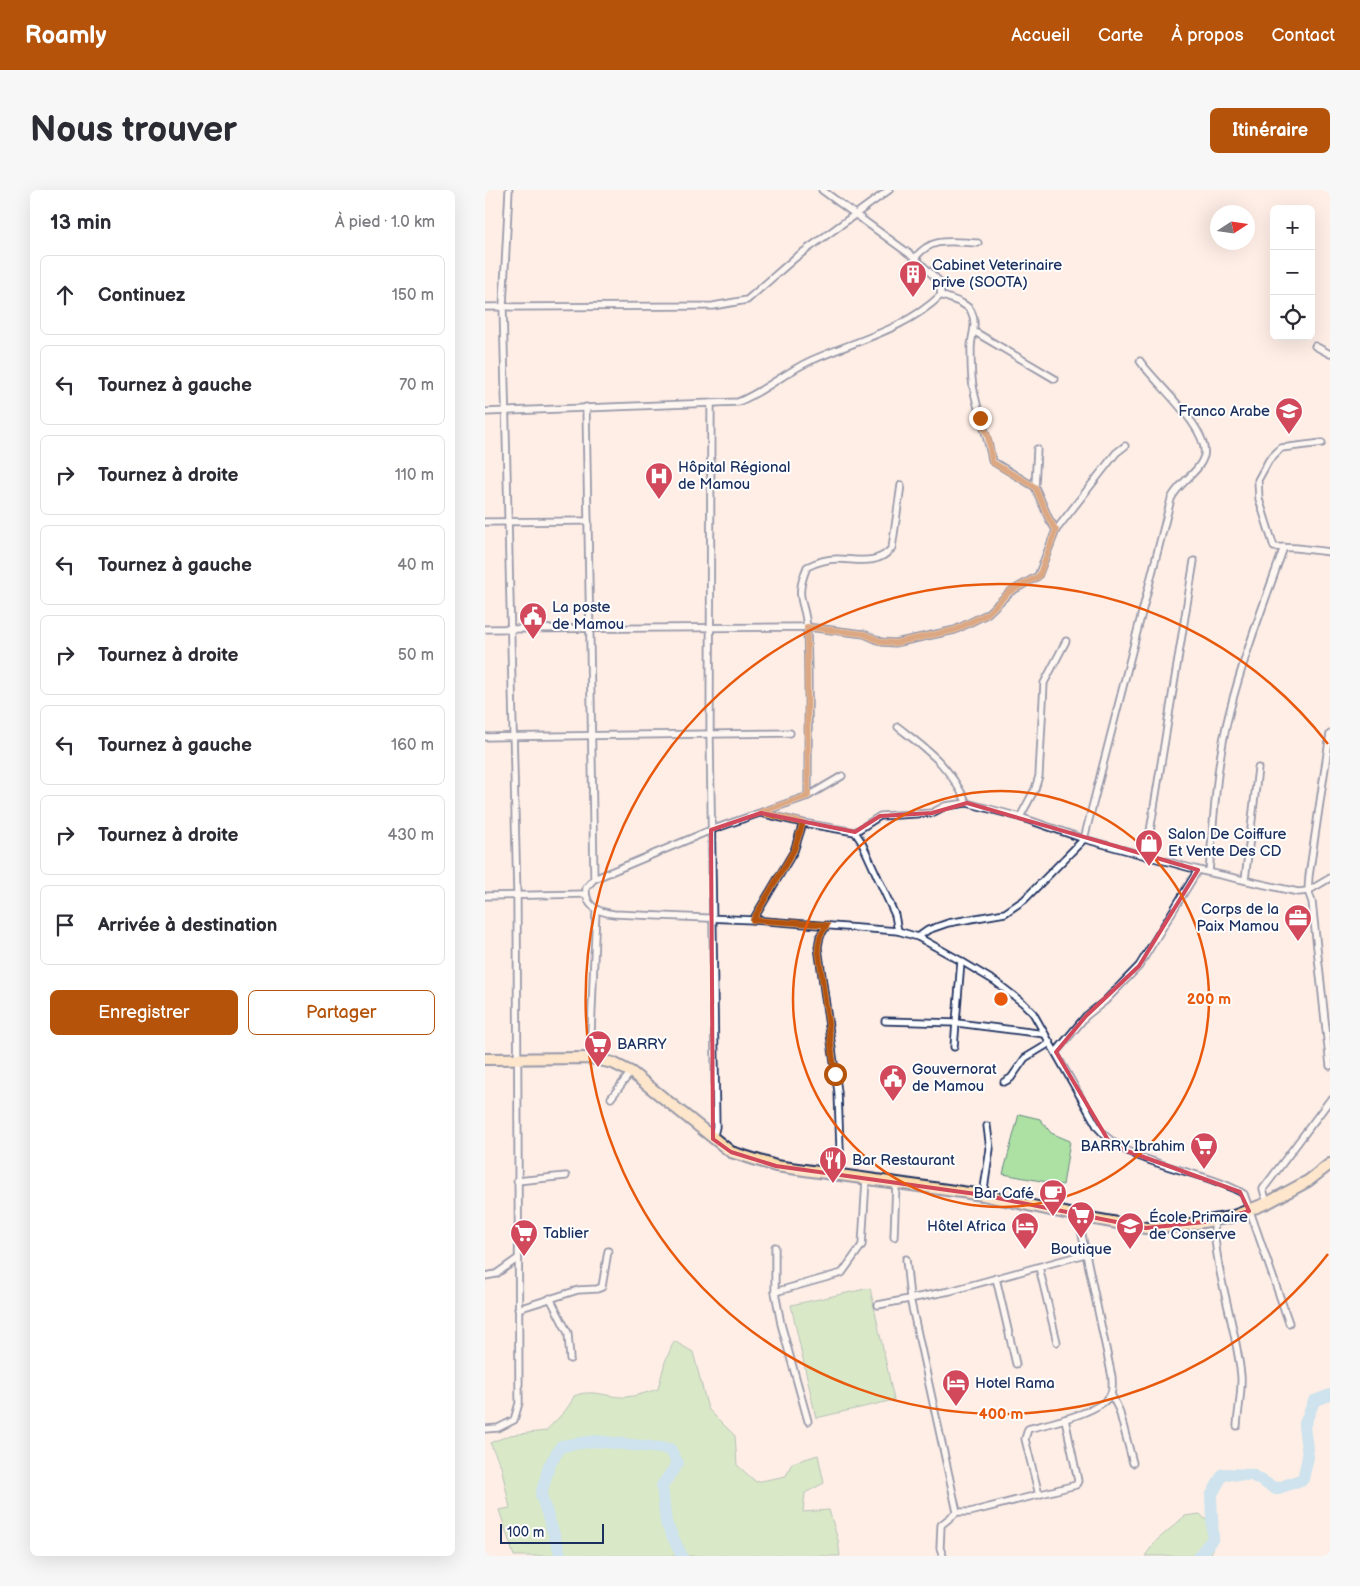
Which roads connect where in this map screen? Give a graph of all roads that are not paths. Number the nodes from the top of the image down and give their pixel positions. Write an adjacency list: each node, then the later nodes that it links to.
1 (509, 190): 8 (street)
2 (822, 190): 4 (street)
3 (889, 190): 4 (street)
4 (855, 214): 6 (street); 8 (street)
5 (978, 243): 6 (street)
6 (915, 258): 7 (street)
7 (941, 295): 10 (street); 15 (street)
8 (503, 306): 9 (street); 17 (street)
9 (485, 307)
10 (975, 332): 14 (street); 23 (street)
11 (1315, 346): 12 (street)
12 (1330, 354)
13 (1140, 361): 53 (street)
14 (1055, 379)
15 (711, 403): 16 (street); 33 (street)
16 (586, 407): 17 (street); 24 (street)
17 (504, 411): 18 (street); 26 (street)
18 (485, 412)
19 (1322, 443): 28 (street)
20 (1125, 446): 27 (street)
21 (1037, 449): 23 (street)
22 (901, 485): 31 (street)
23 (1035, 487): 27 (street)
24 (588, 521): 26 (street); 35 (street)
25 (485, 522): 26 (street)
26 (508, 522): 32 (street)
27 (1056, 530): 31 (street)
28 (1284, 547): 29 (street); 56 (street)
29 (1330, 552)
30 (1195, 561): 54 (street)
31 (807, 627): 33 (street); 46 (street)
32 (510, 628): 34 (street); 35 (street); 41 (street)
33 (710, 628): 35 (street); 39 (street)
34 (485, 629)
35 (590, 629): 42 (street)
36 (1067, 642): 49 (street)
37 (898, 727): 47 (street)
38 (790, 733): 39 (street)
39 (710, 734): 42 (street); 51 (street)
40 (1330, 734): 60 (street)
41 (511, 736): 42 (street); 43 (street); 63 (street)
42 (591, 736): 58 (street)
43 (485, 737)
44 (1258, 768): 59 (street)
45 (842, 776): 46 (street)
46 (808, 796): 48 (street)
47 (967, 803): 49 (street); 52 (street)
48 (761, 812): 50 (street); 51 (street)
49 (1020, 816): 53 (street)
50 (803, 823): 52 (street); 66 (street)
51 (711, 830): 58 (street); 65 (street)
52 (855, 832): 68 (street)
53 (1084, 839): 54 (street); 69 (street)
54 (1146, 856): 55 (street)
55 (1198, 870): 56 (street); 76 (street)
56 (1209, 872): 59 (street)
57 (1330, 878): 60 (street)
58 (594, 879): 61 (street)
59 (1245, 880): 60 (street)
60 (1308, 891): 80 (street)
61 (586, 894): 63 (street); 64 (street)
62 (485, 896): 63 (street)
63 (517, 896): 79 (street)
64 (596, 910): 65 (street); 77 (street)
65 (713, 919): 66 (street); 86 (street)
66 (753, 920): 67 (street)
67 (827, 925): 68 (street); 89 (street)
68 (898, 931): 69 (street)
69 (918, 937): 70 (street)
70 (961, 961): 72 (street); 73 (street)
71 (885, 1020): 72 (street)
72 (957, 1023): 73 (street); 75 (street)
73 (1045, 1034): 74 (street)
74 (1050, 1043): 76 (street); 82 (street)
75 (954, 1047)
76 (1055, 1052): 95 (street)
77 (591, 1058): 79 (highway); 81 (highway)
78 (485, 1059): 79 (highway)
79 (516, 1059): 91 (street)
80 (1330, 1066)
81 (631, 1072): 83 (street); 86 (highway)
82 (1004, 1082)
83 (611, 1098)
84 (1330, 1100): 94 (street)
85 (987, 1126): 93 (street)
86 (713, 1139): 89 (highway)
87 (1330, 1164): 94 (highway)
88 (566, 1176): 91 (street)
89 (841, 1176): 90 (highway)
90 (866, 1180): 92 (highway); 107 (street)
91 (517, 1181): 102 (street)
92 (896, 1184): 93 (highway); 98 (street)
93 (983, 1195): 96 (highway)
94 (1267, 1203): 95 (highway)
95 (1249, 1210): 97 (highway); 112 (street)
96 (1078, 1216): 97 (highway); 101 (street)
97 (1214, 1221): 119 (street)
98 (894, 1237)
99 (775, 1247): 107 (street)
100 (608, 1251): 108 (street)
101 (1085, 1254): 104 (street); 116 (street)
102 (517, 1259): 105 (street); 111 (street)
103 (906, 1259): 109 (street)
104 (1039, 1267): 106 (street); 113 (street)
105 (485, 1276)
106 (996, 1278): 109 (street); 115 (street)
107 (775, 1292): 118 (street)
108 (550, 1298): 111 (street); 114 (street)
109 (910, 1298): 110 (street); 123 (street)
110 (878, 1305)
111 (518, 1309): 120 (street)
112 (1289, 1323)
113 (1057, 1342)
114 (570, 1359)
115 (1016, 1364)
116 (1111, 1394): 117 (street); 121 (street)
117 (1065, 1419): 122 (street); 122 (street)
118 (807, 1421)
119 (1237, 1426)
120 (485, 1429)
121 (1133, 1463)
122 (1039, 1495): 123 (street)
123 (957, 1512): 124 (street)
124 (943, 1556)

